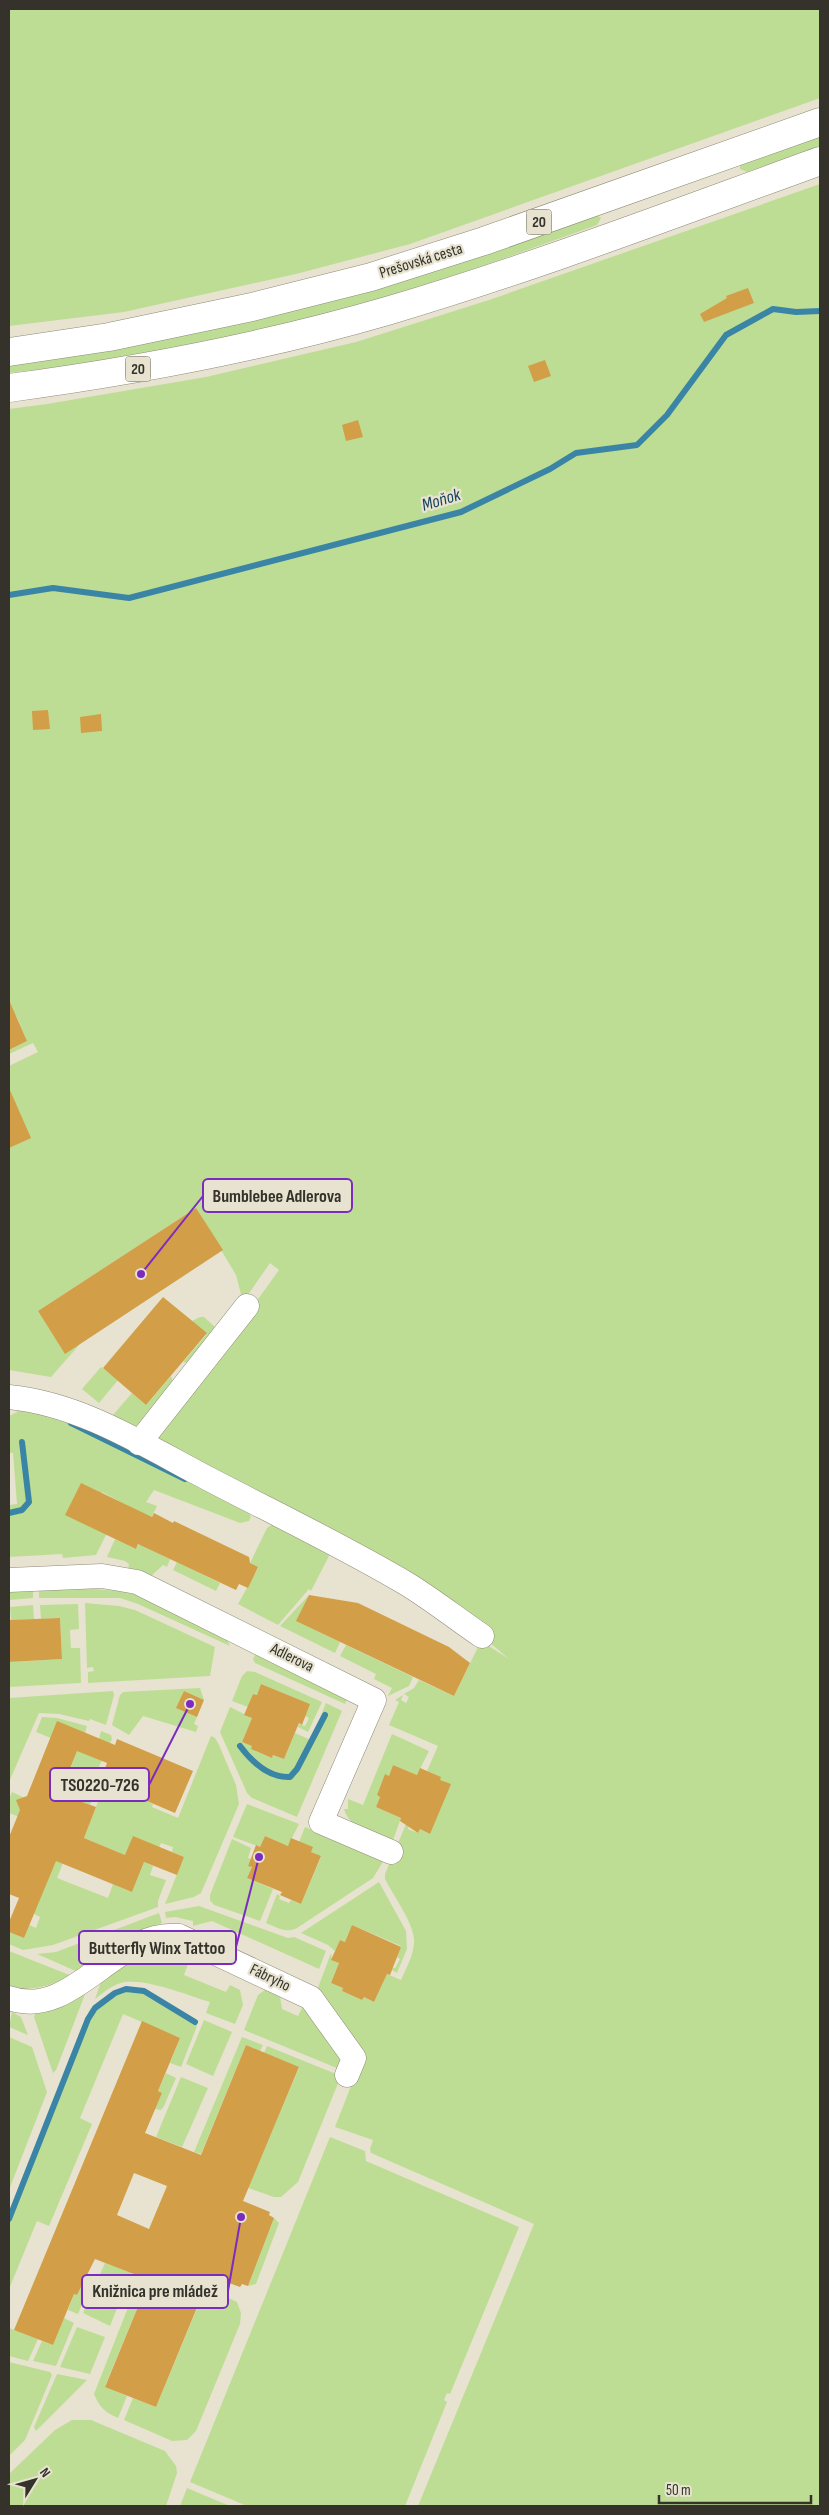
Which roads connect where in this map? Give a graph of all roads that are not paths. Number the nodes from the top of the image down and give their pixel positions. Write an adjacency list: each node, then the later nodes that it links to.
1 (820, 122): 3 (highway, Prešovská cesta / 20)
2 (820, 161): 4 (highway, 20)
3 (9, 352)
4 (9, 388)
5 (247, 1306): 7 (street)
6 (9, 1397): 7 (street)
7 (139, 1443): 9 (street)
8 (9, 1580): 10 (street, Adlerova)
9 (482, 1636)
10 (391, 1852)
11 (9, 1998): 12 (street, Fábryho)
12 (347, 2076)

